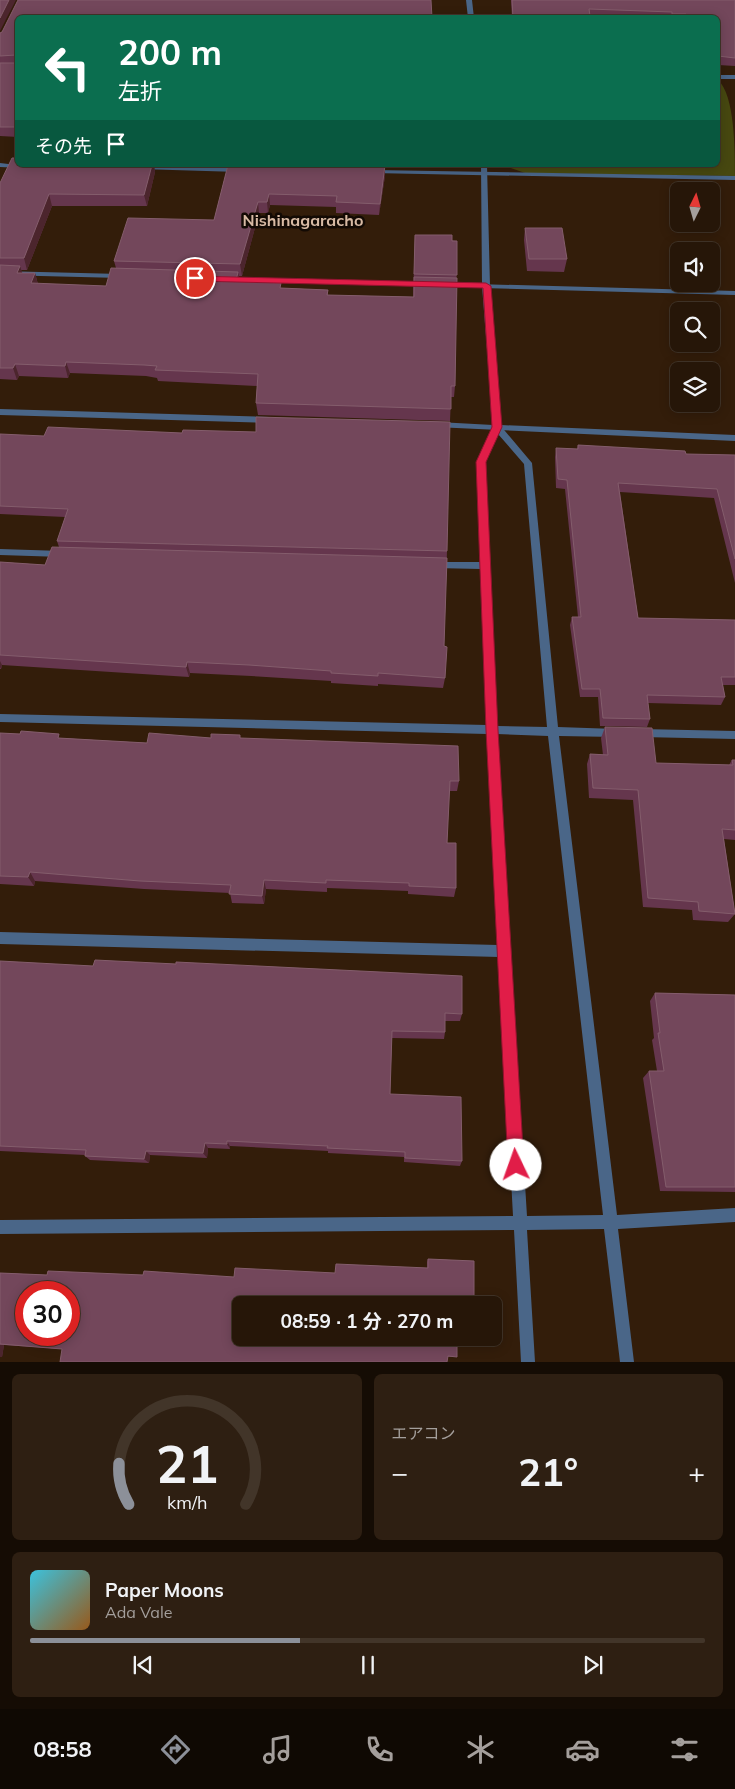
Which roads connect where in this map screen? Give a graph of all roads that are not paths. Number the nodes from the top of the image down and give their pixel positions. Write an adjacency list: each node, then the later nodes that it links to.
1 (469, 0): 2 (street)
2 (471, 15)
3 (720, 77): 4 (street)
4 (733, 79)
5 (0, 165): 6 (street)
6 (15, 166)
7 (484, 167): 11 (street)
8 (129, 168): 9 (street)
9 (247, 170)
10 (366, 172): 11 (street)
11 (485, 174): 12 (street); 16 (street)
12 (735, 178)
13 (0, 273): 14 (street)
14 (129, 276)
15 (218, 279): 16 (street)
16 (486, 286): 17 (street); 21 (street)
17 (735, 293)
18 (0, 412): 19 (street)
19 (278, 420)
20 (427, 425): 21 (street)
21 (497, 427): 22 (street); 26 (street); 29 (street)
22 (735, 438)
23 (0, 552): 24 (street)
24 (69, 554)
25 (426, 565): 26 (street)
26 (485, 566): 28 (street)
27 (0, 718): 28 (street)
28 (492, 730): 29 (street); 32 (street)
29 (553, 732): 30 (street); 34 (street)
30 (735, 735)
31 (0, 938): 32 (street)
32 (504, 952): 35 (street)
33 (735, 1215): 34 (street)
34 (612, 1222): 35 (street); 38 (street)
35 (519, 1223): 36 (street); 37 (street)
36 (0, 1227)
37 (528, 1362)
38 (627, 1362)

